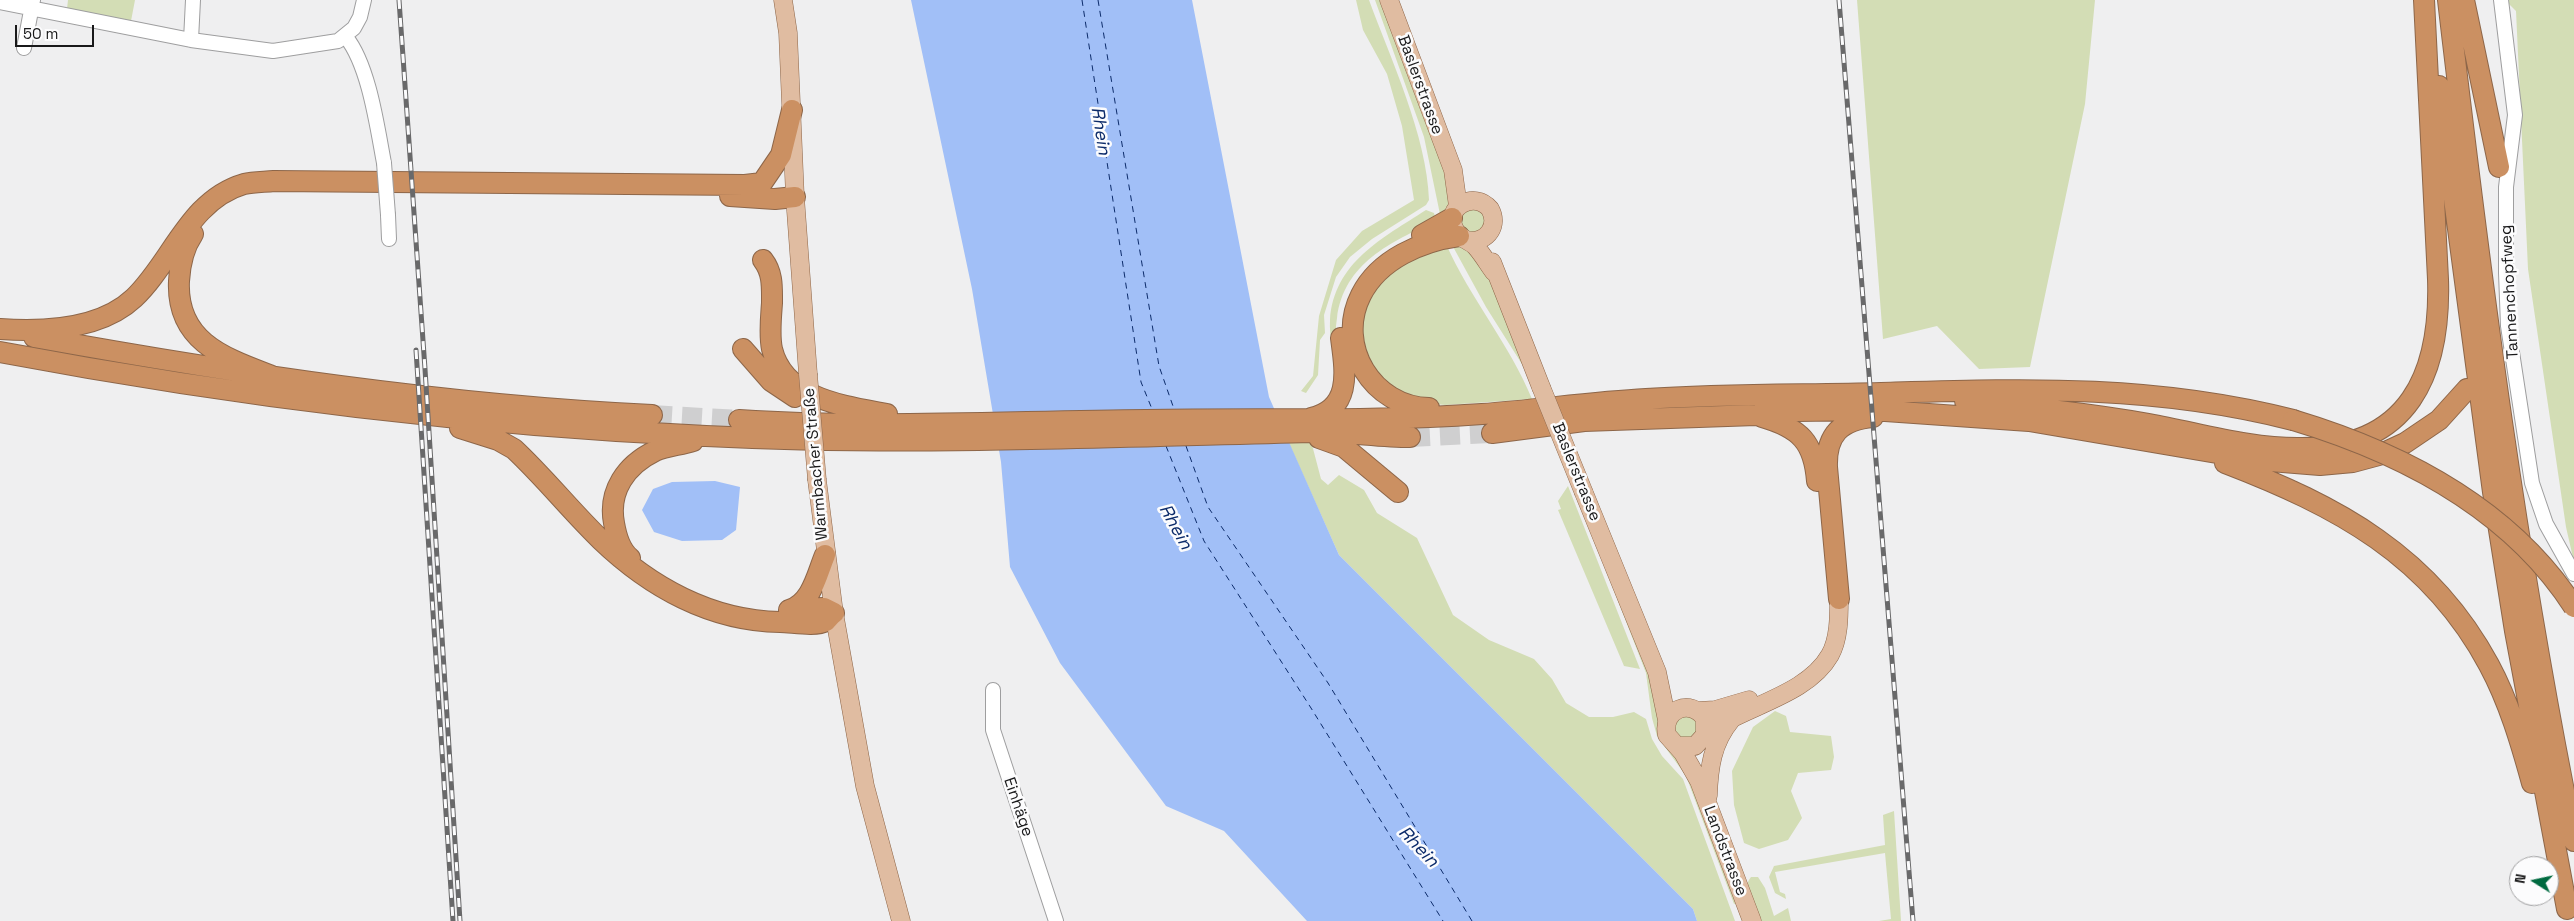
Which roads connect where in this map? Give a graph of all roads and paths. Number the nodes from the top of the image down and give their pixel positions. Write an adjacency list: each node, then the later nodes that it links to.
1 (193, 0): 13 (street)
2 (364, 0): 12 (street)
3 (783, 0): 15 (main road, Warmbacher Straße)
4 (1389, 0): 17 (main road, Baslerstrasse)
5 (2424, 0): 29 (highway)
6 (2429, 0): 64 (highway)
7 (2448, 0): 63 (highway)
8 (2464, 0): 16 (highway)
9 (2501, 0): 49 (street, Tannenchopfweg)
10 (0, 2): 11 (street)
11 (32, 4): 13 (street); 14 (street)
12 (346, 37): 13 (street); 22 (street, bridge)
13 (191, 40)
14 (24, 48)
15 (792, 110): 18 (highway); 19 (main road, Warmbacher Straße)
16 (2498, 167)
17 (1452, 170): 20 (main road, Baslerstrasse); 21 (main road, Baslerstrasse)
18 (762, 183): 19 (highway); 24 (highway)
19 (795, 197): 27 (highway); 48 (main road, Warmbacher Straße, bridge)
20 (1477, 200): 21 (main road); 21 (main road, Baslerstrasse)
21 (1465, 227): 31 (highway); 41 (highway); 55 (main road, Baslerstrasse, bridge)
22 (389, 239)
23 (763, 260): 38 (highway)
24 (0, 330): 27 (highway)
25 (743, 349): 39 (highway)
26 (0, 352): 30 (highway)
27 (272, 376): 30 (highway)
28 (2467, 389): 46 (highway)
29 (1880, 393): 31 (highway); 51 (highway, bridge)
30 (447, 401): 34 (highway); 44 (highway); 53 (highway)
31 (1531, 408): 41 (highway)
32 (805, 413): 37 (highway)
33 (1920, 414): 35 (highway); 46 (highway); 50 (highway)
34 (652, 415)
35 (1756, 415): 43 (highway); 50 (highway)
36 (739, 420): 37 (highway)
37 (847, 423): 39 (highway)
38 (939, 424): 39 (highway); 42 (highway)
39 (896, 425)
40 (1146, 428): 41 (highway); 41 (highway); 42 (highway)
41 (1314, 429): 45 (highway); 47 (highway)
42 (973, 431): 44 (highway)
43 (1492, 433)
44 (707, 436): 52 (highway)
45 (1410, 437)
46 (2186, 448): 64 (highway)
47 (1398, 492)
48 (825, 555): 52 (highway); 53 (main road, Warmbacher Straße)
49 (2574, 574)
50 (1833, 599): 56 (main road); 57 (main road)
51 (2574, 607)
52 (793, 609): 53 (highway)
53 (834, 613): 65 (main road, Warmbacher Straße)
54 (993, 690): 66 (street, Einhäge)
55 (1667, 692): 56 (main road); 58 (main road, Baslerstrasse)
56 (1694, 709): 58 (main road); 59 (main road)
57 (1734, 717): 59 (main road); 62 (main road)
58 (1667, 720): 60 (main road)
59 (1703, 739): 60 (main road); 61 (main road, Landstrasse)
60 (1678, 746): 61 (main road, Landstrasse)
61 (1699, 781): 62 (main road, Landstrasse)
62 (1708, 807): 67 (main road, Landstrasse)
63 (2574, 841)
64 (2568, 915)
65 (901, 921)
66 (1056, 921)
67 (1752, 921)

